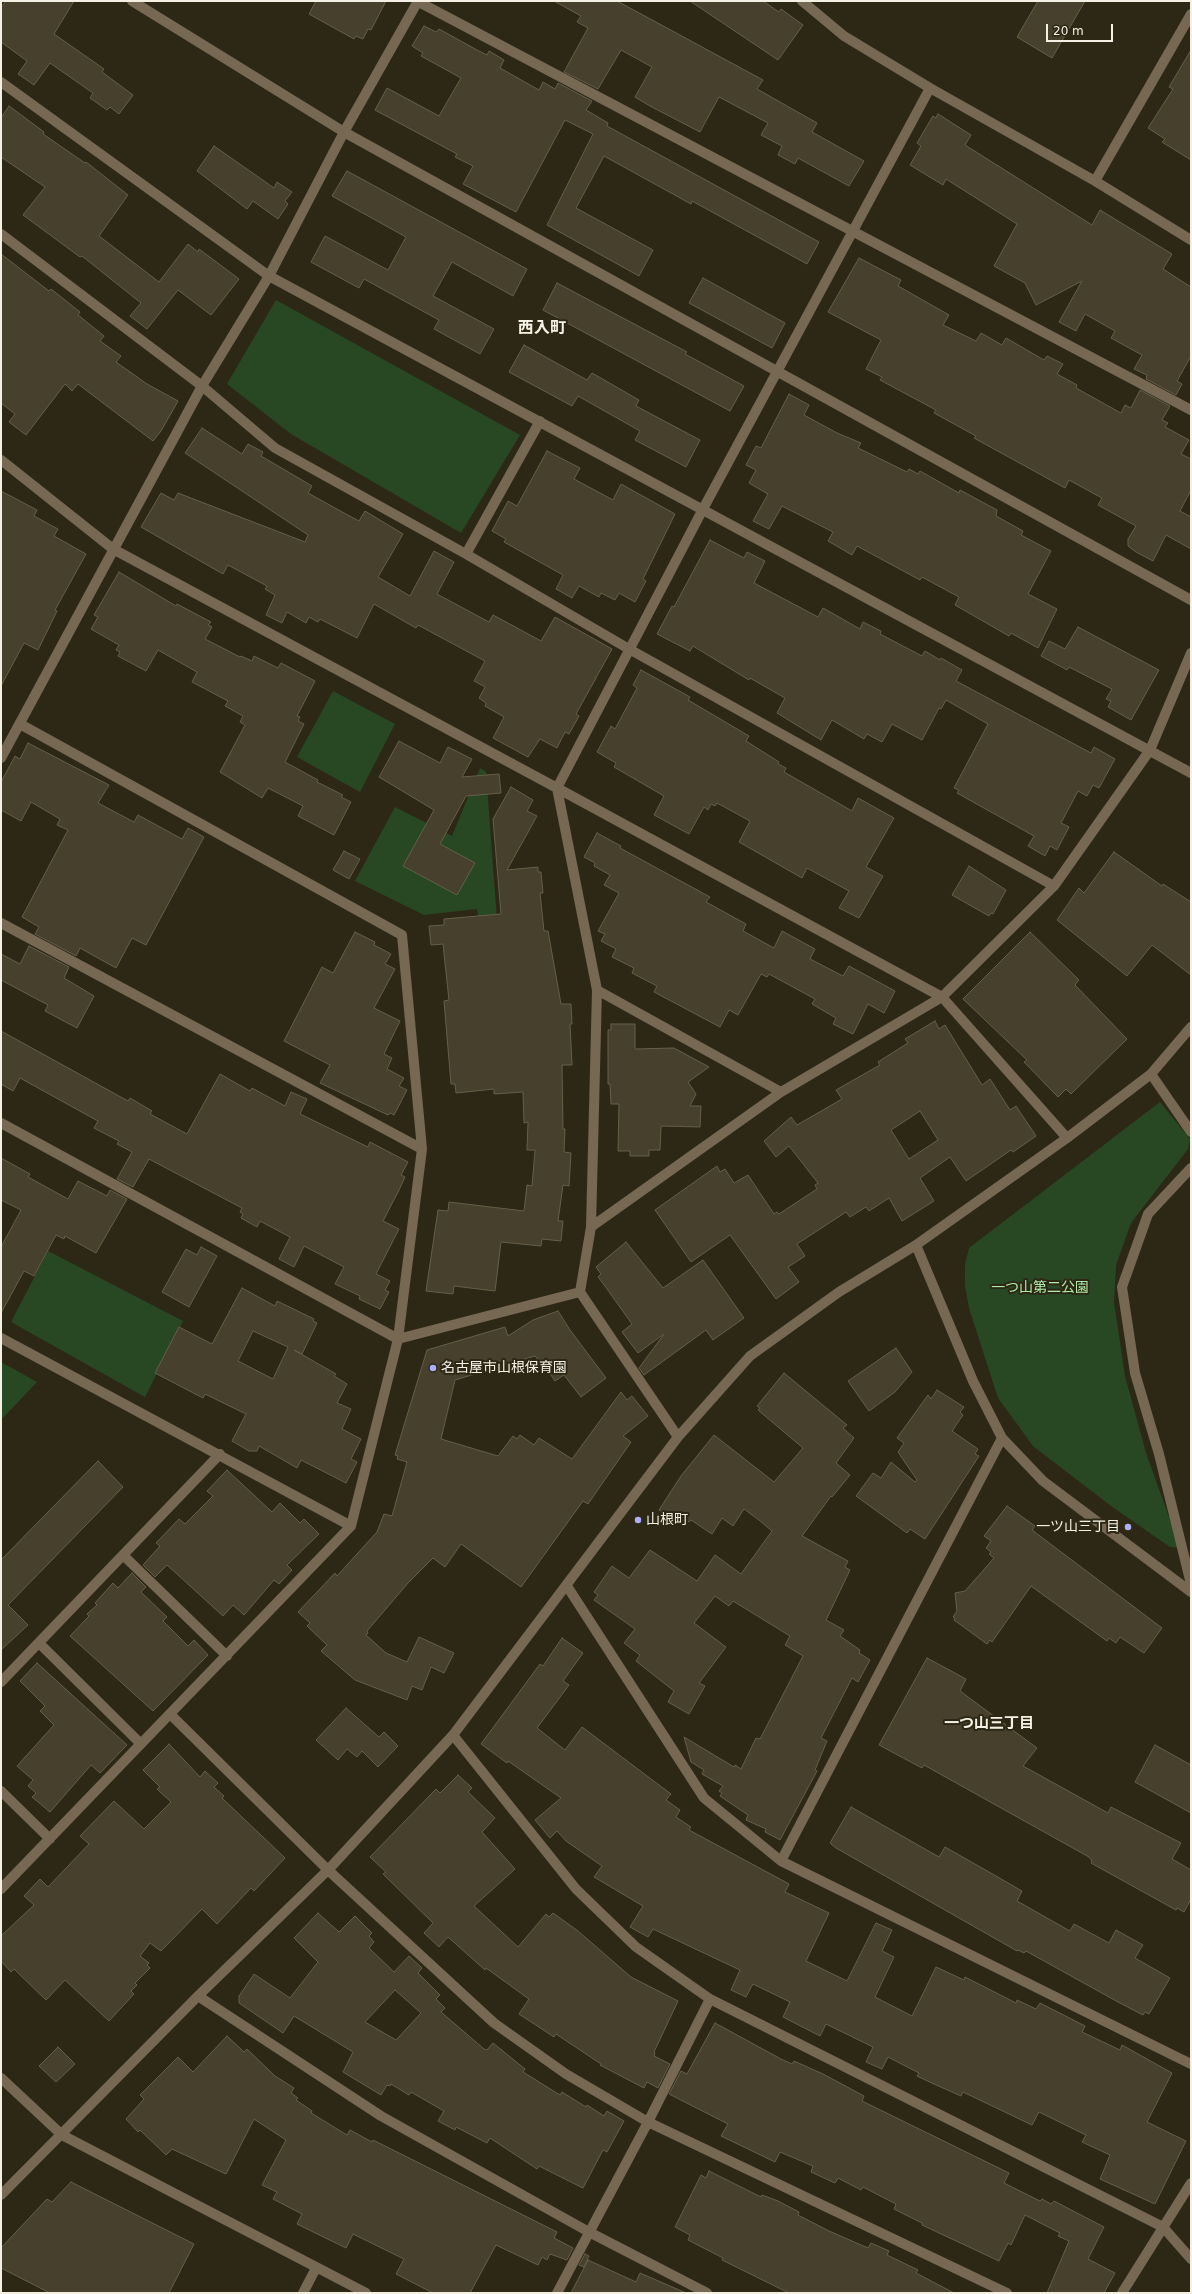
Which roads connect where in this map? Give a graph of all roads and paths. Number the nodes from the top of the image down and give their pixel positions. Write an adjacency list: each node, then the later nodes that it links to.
1 (132, 1): 7 (street)
2 (418, 1): 7 (street); 9 (street)
3 (802, 1): 6 (street)
4 (1190, 20): 8 (street)
5 (1, 82): 12 (street)
6 (930, 88): 8 (street); 9 (street)
7 (344, 132): 12 (street); 13 (street)
8 (1095, 181): 11 (street)
9 (851, 232): 13 (street); 15 (street)
10 (1, 234): 14 (street)
11 (1191, 240)
12 (269, 276): 14 (street); 16 (street)
13 (777, 370): 18 (street); 21 (street)
14 (202, 386): 19 (street); 20 (street)
15 (1191, 410)
16 (540, 421): 18 (street); 20 (street)
17 (1, 460): 19 (street)
18 (703, 509): 22 (street); 25 (street)
19 (113, 549): 24 (street); 28 (street)
20 (466, 554): 22 (street)
21 (1191, 600)
22 (629, 649): 28 (street); 29 (street)
23 (1191, 653): 25 (street)
24 (20, 724): 26 (street); 39 (street)
25 (1150, 750): 27 (street); 29 (street)
26 (1, 758)
27 (1191, 773)
28 (557, 788): 31 (street); 32 (street)
29 (1054, 886): 32 (street)
30 (1, 923): 39 (street)
31 (597, 990): 35 (street); 41 (street)
32 (942, 997): 35 (street); 38 (street)
33 (1191, 1027): 34 (street)
34 (1151, 1074): 37 (street); 38 (street)
35 (782, 1092): 41 (street)
36 (1, 1123): 45 (street)
37 (1191, 1132)
38 (1068, 1138): 42 (street)
39 (422, 1148): 45 (street)
40 (1191, 1168): 51 (street)
41 (591, 1227): 43 (street)
42 (916, 1245): 46 (street); 47 (street)
43 (580, 1292): 45 (street); 46 (street)
44 (1, 1338): 48 (street)
45 (398, 1339): 49 (street)
46 (678, 1437): 52 (street)
47 (1002, 1438): 53 (street); 62 (street)
48 (220, 1454): 49 (street); 50 (street)
49 (351, 1526): 55 (street)
50 (123, 1555): 54 (street); 55 (street)
51 (1191, 1584)
52 (567, 1586): 58 (street); 62 (street)
53 (1191, 1592)
54 (39, 1643): 56 (street); 59 (street)
55 (227, 1656): 57 (street)
56 (1, 1682)
57 (170, 1714): 59 (street); 63 (street)
58 (453, 1734): 63 (street); 66 (street)
59 (142, 1744): 61 (street)
60 (1, 1791): 61 (street)
61 (50, 1839): 64 (street)
62 (781, 1861): 67 (street)
63 (328, 1870): 65 (street); 69 (street)
64 (1, 1889)
65 (198, 1996): 70 (street); 74 (street)
66 (710, 1999): 69 (street); 73 (street)
67 (1191, 2064)
68 (1, 2078): 70 (street)
69 (648, 2122): 74 (street); 81 (street)
70 (62, 2135): 72 (street); 76 (street)
71 (1191, 2182): 73 (street)
72 (1, 2195)
73 (1163, 2227): 75 (street); 82 (street)
74 (589, 2232): 79 (street); 80 (street)
75 (1191, 2260)
76 (316, 2268): 77 (street); 78 (street)
77 (303, 2293)
78 (366, 2293)
79 (557, 2293)
80 (706, 2293)
81 (1007, 2293)
82 (1122, 2293)

